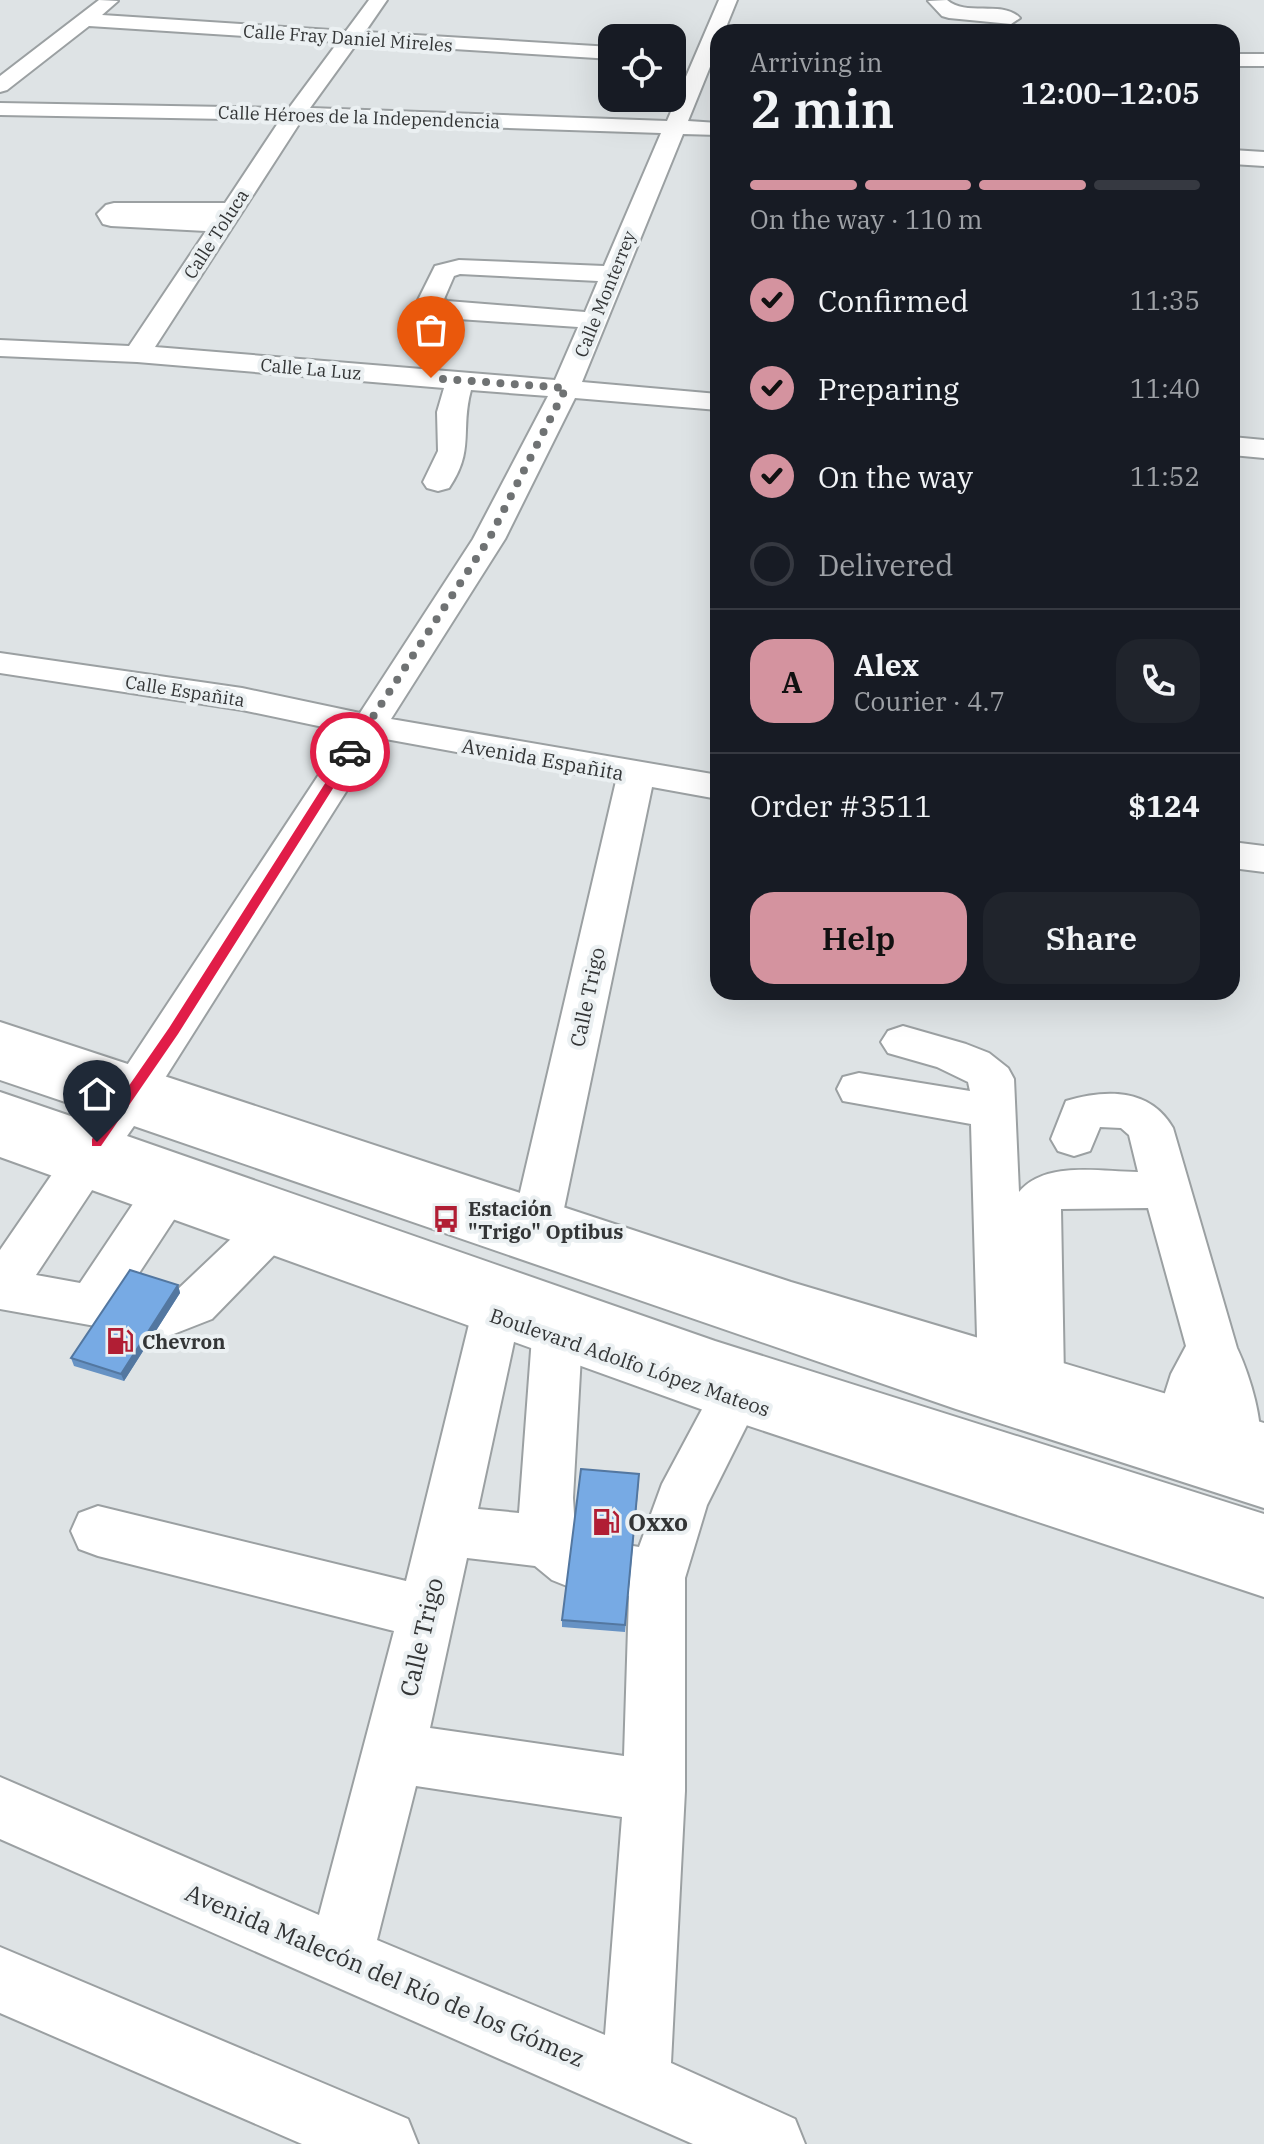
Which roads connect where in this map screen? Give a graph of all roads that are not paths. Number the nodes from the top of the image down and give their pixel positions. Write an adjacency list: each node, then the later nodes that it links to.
1 (111, 0): 6 (street)
2 (378, 0): 8 (street, Calle Toluca)
3 (728, 0): 7 (street, Calle Monterrey)
4 (937, 1): 5 (street)
5 (1011, 17)
6 (85, 20): 8 (street, Calle Fray Daniel Mireles); 13 (street)
7 (717, 24)
8 (351, 39): 9 (street, Calle Fray Daniel Mireles); 15 (street, Calle Toluca)
9 (598, 52)
10 (702, 58): 16 (street, Calle Monterrey)
11 (1240, 60): 12 (street)
12 (1264, 60)
13 (0, 86)
14 (0, 109): 15 (street, Calle Héroes de la Independencia)
15 (295, 114): 16 (street, Calle Héroes de la Independencia); 23 (street, Calle Toluca)
16 (674, 127): 17 (street, Calle Héroes de la Independencia); 20 (street, Calle Monterrey)
17 (710, 129)
18 (1240, 158): 19 (street)
19 (1264, 159)
20 (613, 274): 21 (street, Calle Monterrey); 21 (street)
21 (594, 320): 25 (street, Calle Monterrey)
22 (0, 348): 23 (street, Calle La Luz)
23 (137, 354): 24 (street, Calle La Luz)
24 (460, 381): 25 (street, Calle La Luz); 29 (street)
25 (566, 388): 26 (street, Calle La Luz); 31 (street, Calle Monterrey)
26 (710, 401)
27 (1240, 447): 28 (street)
28 (1264, 449)
29 (438, 482)
30 (0, 663): 31 (street, Calle Españita)
31 (369, 724): 32 (street, Avenida Españita); 42 (street, Calle Monterrey)
32 (636, 776): 33 (street, Avenida Españita); 47 (street, Calle Trigo)
33 (710, 786)
34 (1240, 856): 35 (street)
35 (1264, 859)
36 (0, 1038): 42 (street, Boulevard Adolfo López Mateos)
37 (903, 1042): 41 (street)
38 (0, 1063): 42 (street)
39 (859, 1089): 41 (street)
40 (0, 1109): 42 (street)
41 (992, 1111): 54 (street)
42 (110, 1124): 43 (street, Boulevard Adolfo López Mateos); 46 (street, Boulevard Adolfo López Mateos); 47 (street, Boulevard Adolfo López Mateos); 49 (street, Calle Monterrey); 58 (street); 61 (street)
43 (0, 1139)
44 (1074, 1139): 45 (street)
45 (1166, 1190): 53 (street); 54 (street)
46 (164, 1196): 48 (street, Boulevard Adolfo López Mateos); 49 (street)
47 (538, 1218): 54 (street, Boulevard Adolfo López Mateos)
48 (266, 1233): 50 (street); 51 (street, Boulevard Adolfo López Mateos)
49 (0, 1289)
50 (166, 1316)
51 (496, 1316): 52 (street, Boulevard Adolfo López Mateos); 59 (street, Calle Trigo)
52 (557, 1337): 55 (street, Boulevard Adolfo López Mateos); 59 (street)
53 (1212, 1348): 56 (street); 57 (street)
54 (1020, 1372): 56 (street, Boulevard Adolfo López Mateos)
55 (734, 1399): 62 (street, Boulevard Adolfo López Mateos); 65 (street)
56 (1182, 1421): 57 (street, Boulevard Adolfo López Mateos)
57 (1253, 1443)
58 (1264, 1484)
59 (447, 1530): 63 (street, Calle Trigo)
60 (98, 1531): 63 (street)
61 (1264, 1539)
62 (1264, 1571)
63 (427, 1613): 64 (street, Calle Trigo)
64 (394, 1753): 65 (street); 67 (street, Calle Trigo)
65 (654, 1791): 69 (street)
66 (0, 1808): 67 (street, Avenida Malecón del Río de los Gómez)
67 (340, 1957): 69 (street, Avenida Malecón del Río de los Gómez)
68 (0, 1980): 70 (street)
69 (636, 2082): 71 (street, Avenida Malecón del Río de los Gómez)
70 (383, 2144)
71 (770, 2144)

